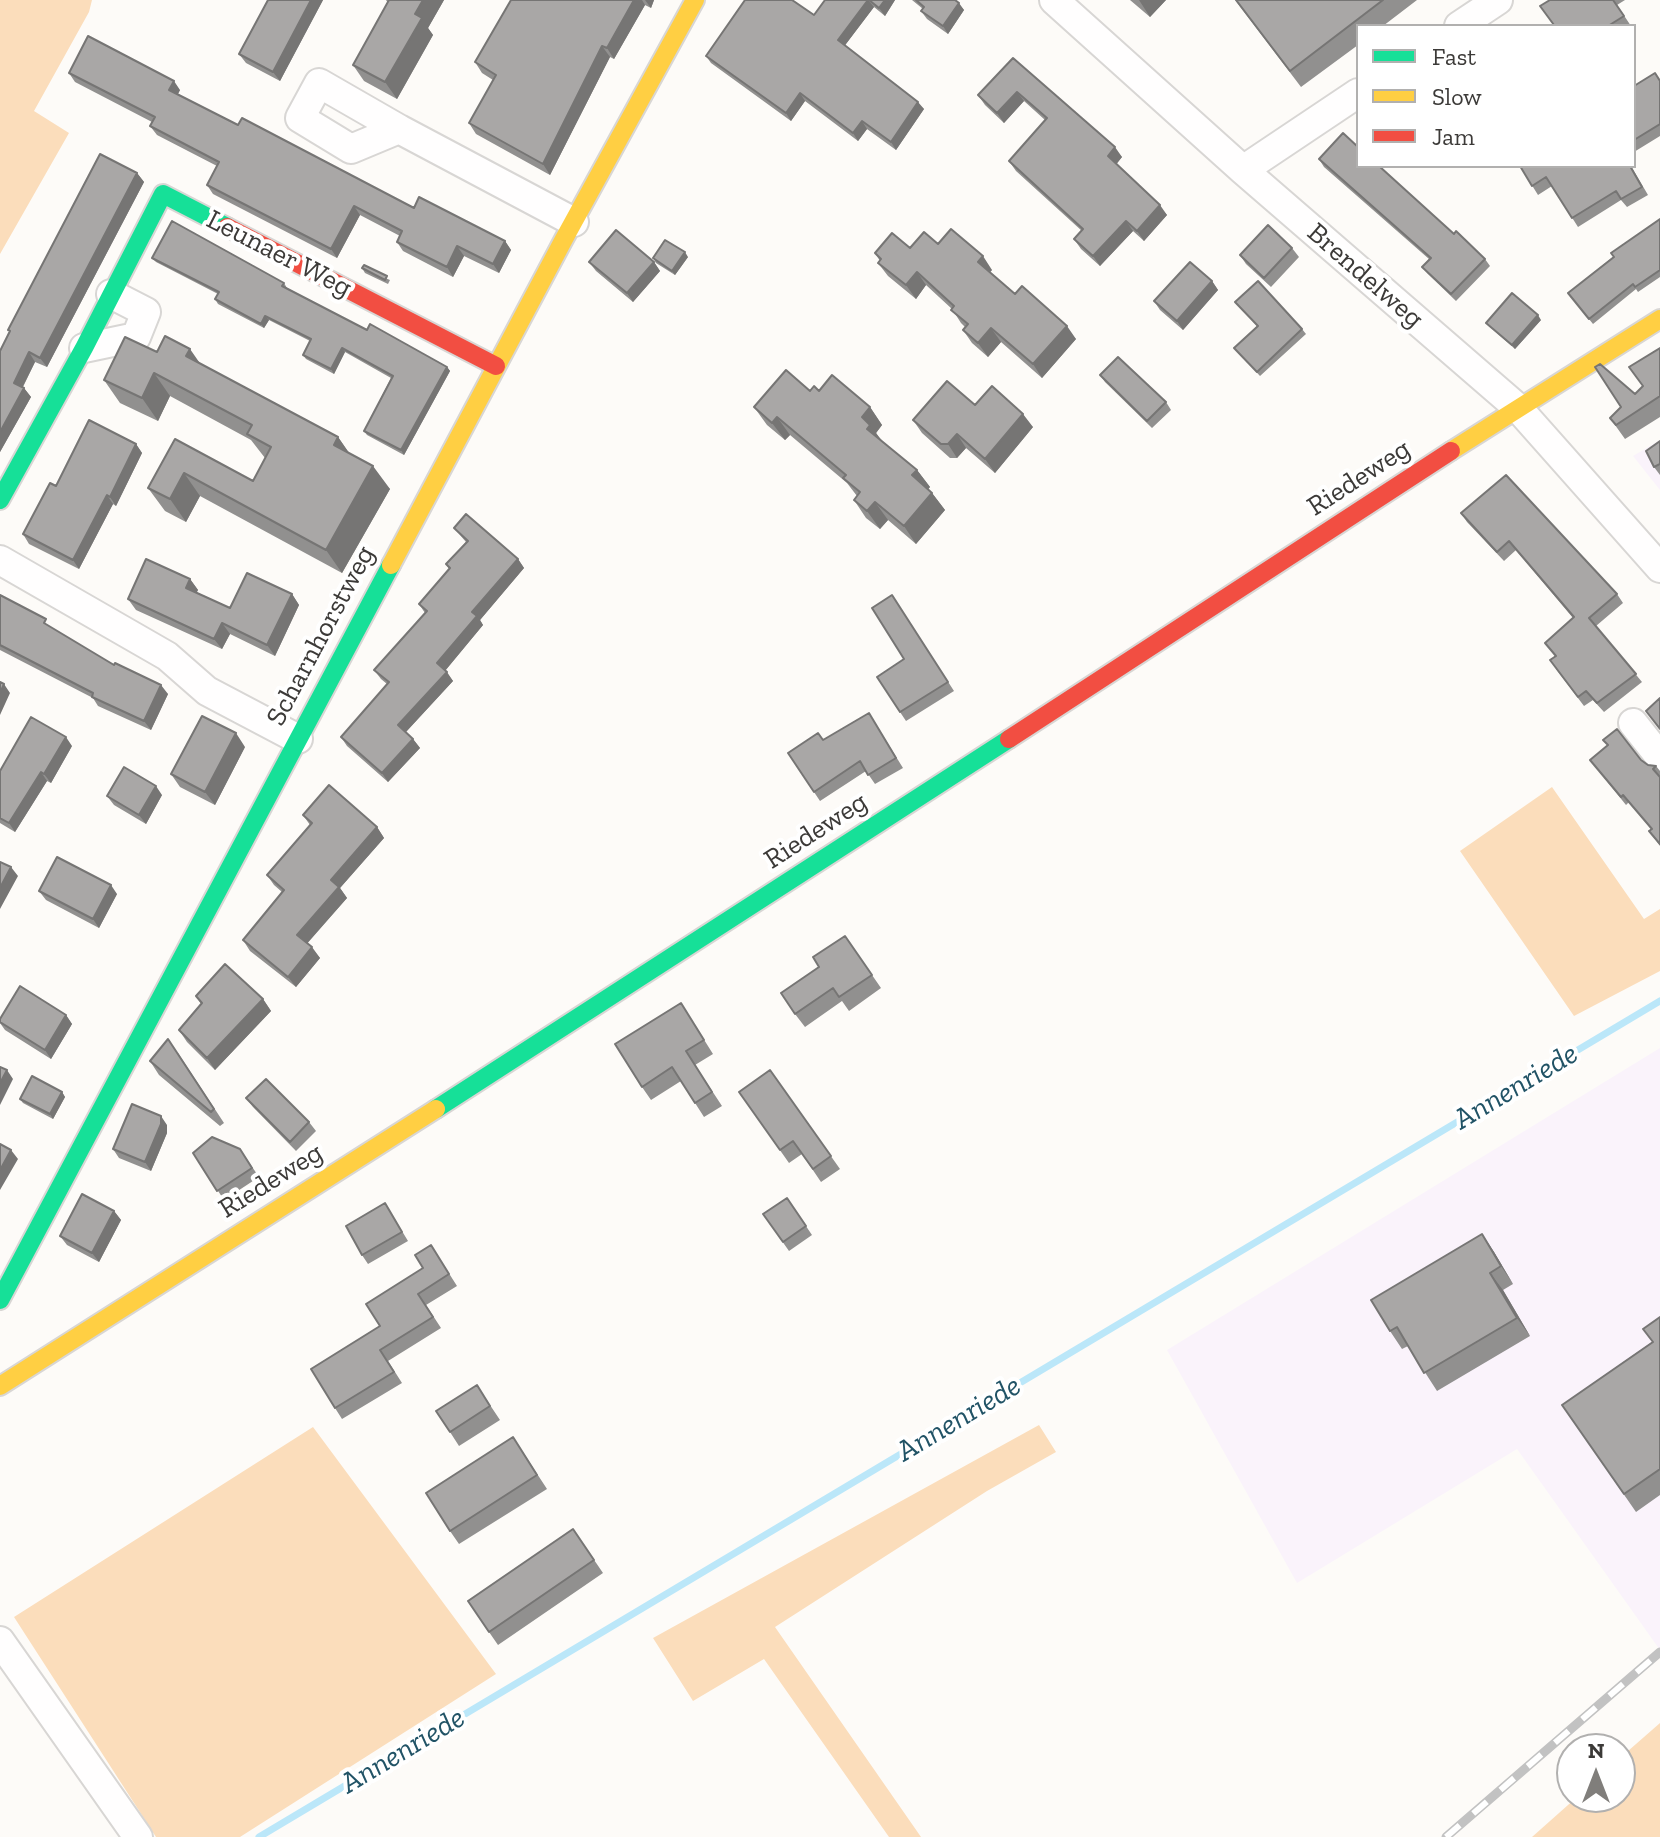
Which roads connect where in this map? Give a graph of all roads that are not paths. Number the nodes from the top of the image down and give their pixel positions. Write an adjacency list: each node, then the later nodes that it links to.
1 (695, 0): 8 (street, Scharnhorstweg)
2 (1054, 0): 7 (street, Brendelweg)
3 (1498, 0): 4 (street)
4 (1462, 24)
5 (1356, 94): 7 (street)
6 (399, 129): 8 (street)
7 (1243, 170): 13 (street, Brendelweg)
8 (574, 222): 12 (street, Scharnhorstweg)
9 (111, 294): 11 (street, Leunaer Weg); 11 (street); 12 (street, Leunaer Weg)
10 (1660, 319): 13 (street, Riedeweg)
11 (84, 348): 14 (street, Leunaer Weg)
12 (496, 366): 18 (street, Scharnhorstweg)
13 (1518, 408): 16 (street, Brendelweg); 21 (street, Riedeweg)
14 (0, 500)
15 (0, 560): 18 (street)
16 (1660, 568)
17 (1633, 723): 19 (street)
18 (298, 739): 20 (street, Scharnhorstweg)
19 (1660, 757)
20 (0, 1300)
21 (0, 1386)
22 (0, 1641): 23 (street)
23 (138, 1837)

